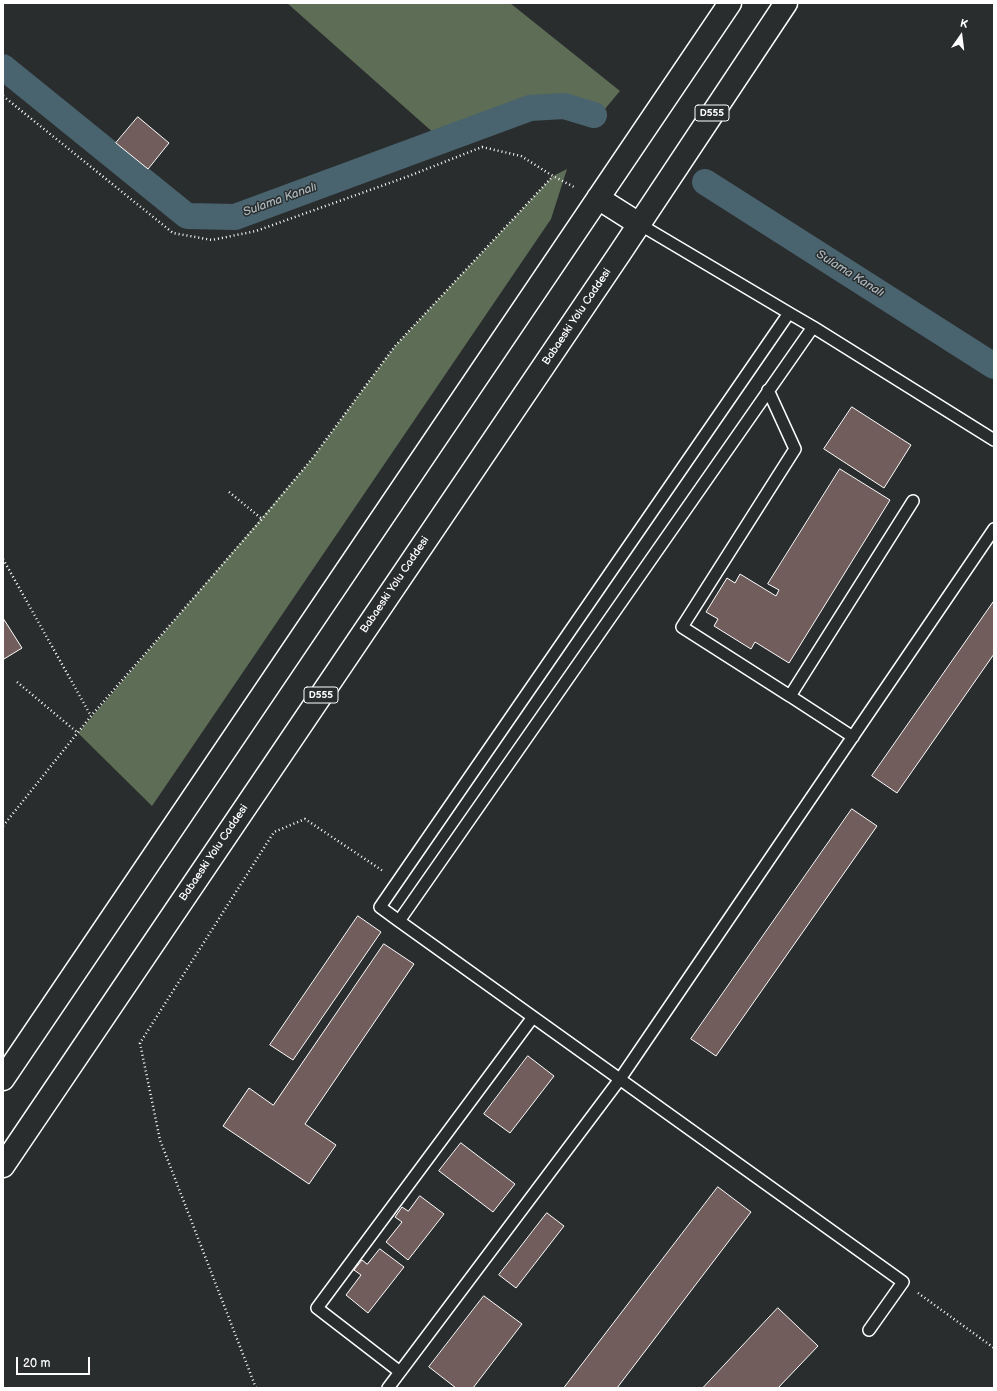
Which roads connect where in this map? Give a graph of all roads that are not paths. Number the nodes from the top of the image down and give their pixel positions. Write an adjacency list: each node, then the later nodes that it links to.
1 (730, 3): 3 (highway)
2 (786, 3): 4 (highway, Babaeski Yolu Caddesi / D555)
3 (598, 198): 4 (highway); 15 (highway)
4 (639, 224): 5 (lane); 17 (highway, Babaeski Yolu Caddesi / D555)
5 (789, 313): 6 (lane); 13 (lane)
6 (813, 327): 7 (lane); 8 (lane)
7 (768, 390): 11 (lane); 13 (lane)
8 (994, 440)
9 (913, 502): 11 (lane)
10 (994, 529): 12 (lane)
11 (790, 696): 12 (lane)
12 (853, 737): 16 (lane)
13 (399, 920): 14 (lane)
14 (533, 1017): 16 (lane); 19 (lane)
15 (3, 1079)
16 (620, 1079): 18 (lane); 19 (lane)
17 (3, 1166)
18 (870, 1330)
19 (400, 1372): 20 (lane)
20 (388, 1388)

